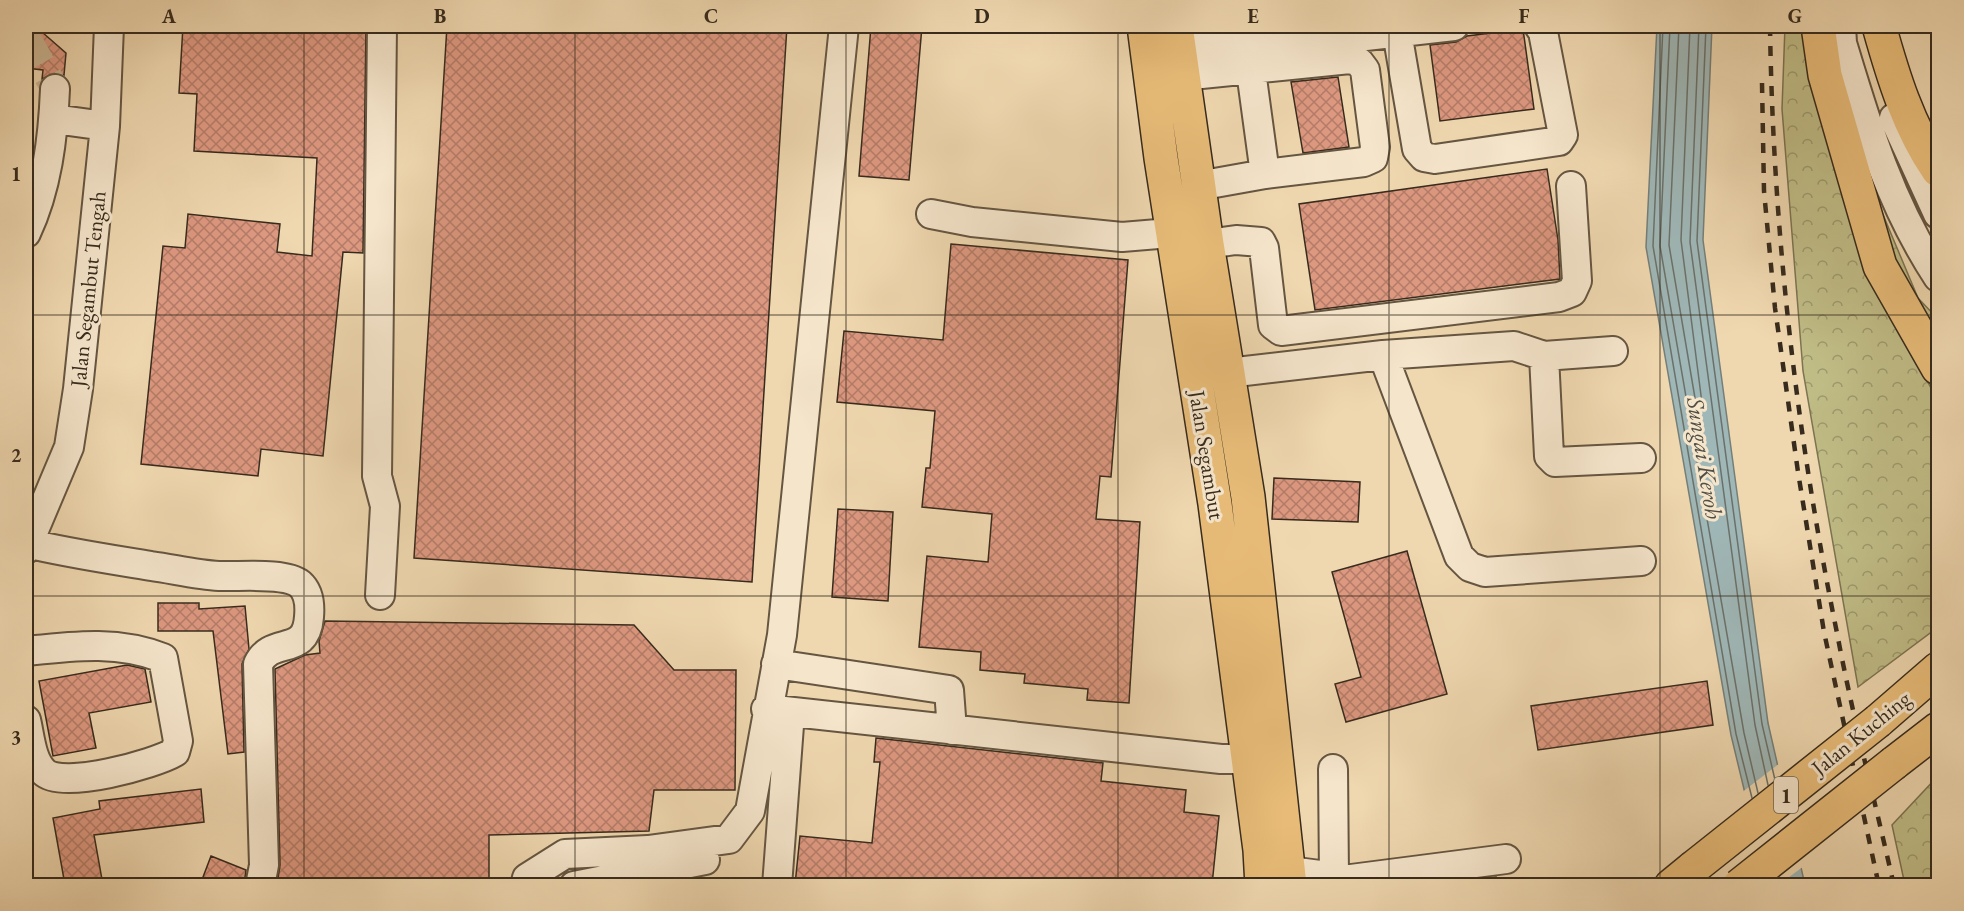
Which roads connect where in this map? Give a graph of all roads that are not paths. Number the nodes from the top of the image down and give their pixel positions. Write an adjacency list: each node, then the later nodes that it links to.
1 (109, 26): 19 (street, Jalan Segambut Tengah)
2 (382, 26): 38 (street)
3 (844, 26): 40 (street)
4 (1144, 26): 15 (main road, Jalan Segambut)
5 (1264, 26): 13 (street)
6 (1454, 26): 12 (street)
7 (1539, 26): 12 (street)
8 (1818, 26): 33 (main road)
9 (1841, 26): 29 (street)
10 (1870, 26): 16 (street)
11 (1879, 26): 16 (main road)
12 (1397, 32): 13 (street)
13 (1180, 48): 14 (street); 15 (street); 22 (main road, Jalan Segambut)
14 (1251, 70): 21 (street); 21 (street)
15 (1150, 78): 27 (main road, Jalan Segambut)
16 (1888, 86): 20 (main road); 25 (street); 28 (street)
17 (55, 89): 18 (street)
18 (54, 119): 19 (street); 26 (street)
19 (105, 126): 36 (street, Jalan Segambut Tengah)
20 (1938, 170)
21 (1264, 174): 22 (street)
22 (1198, 186): 27 (main road, Jalan Segambut)
23 (1571, 186): 27 (street)
24 (931, 214): 27 (street)
25 (1938, 214)
26 (26, 233)
27 (1195, 236): 34 (main road, Jalan Segambut); 47 (main road, Jalan Segambut)
28 (1938, 248)
29 (1938, 277)
30 (1613, 351): 32 (street)
31 (1383, 355): 32 (street); 34 (street); 37 (street)
32 (1544, 356): 35 (street)
33 (1938, 368)
34 (1228, 373): 53 (main road, Jalan Segambut)
35 (1641, 458)
36 (26, 545): 54 (street)
37 (1641, 561)
38 (380, 596)
39 (26, 651): 46 (street)
40 (776, 664): 42 (street); 45 (street)
41 (1937, 670): 52 (main road, Jalan Kuching / 1, bridge)
42 (778, 711): 45 (street); 49 (street); 57 (street)
43 (26, 720): 46 (street)
44 (1938, 729): 58 (main road, Jalan Kuching / 1, bridge)
45 (952, 730): 47 (street)
46 (30, 754)
47 (1248, 759): 53 (main road, Jalan Segambut)
48 (1333, 769): 51 (street)
49 (729, 840): 55 (street); 56 (street)
50 (1506, 859): 51 (street)
51 (1334, 877): 53 (street)
52 (1682, 877)
53 (1280, 881)
54 (260, 885)
55 (525, 885)
56 (574, 885)
57 (777, 885)
58 (1739, 885)

